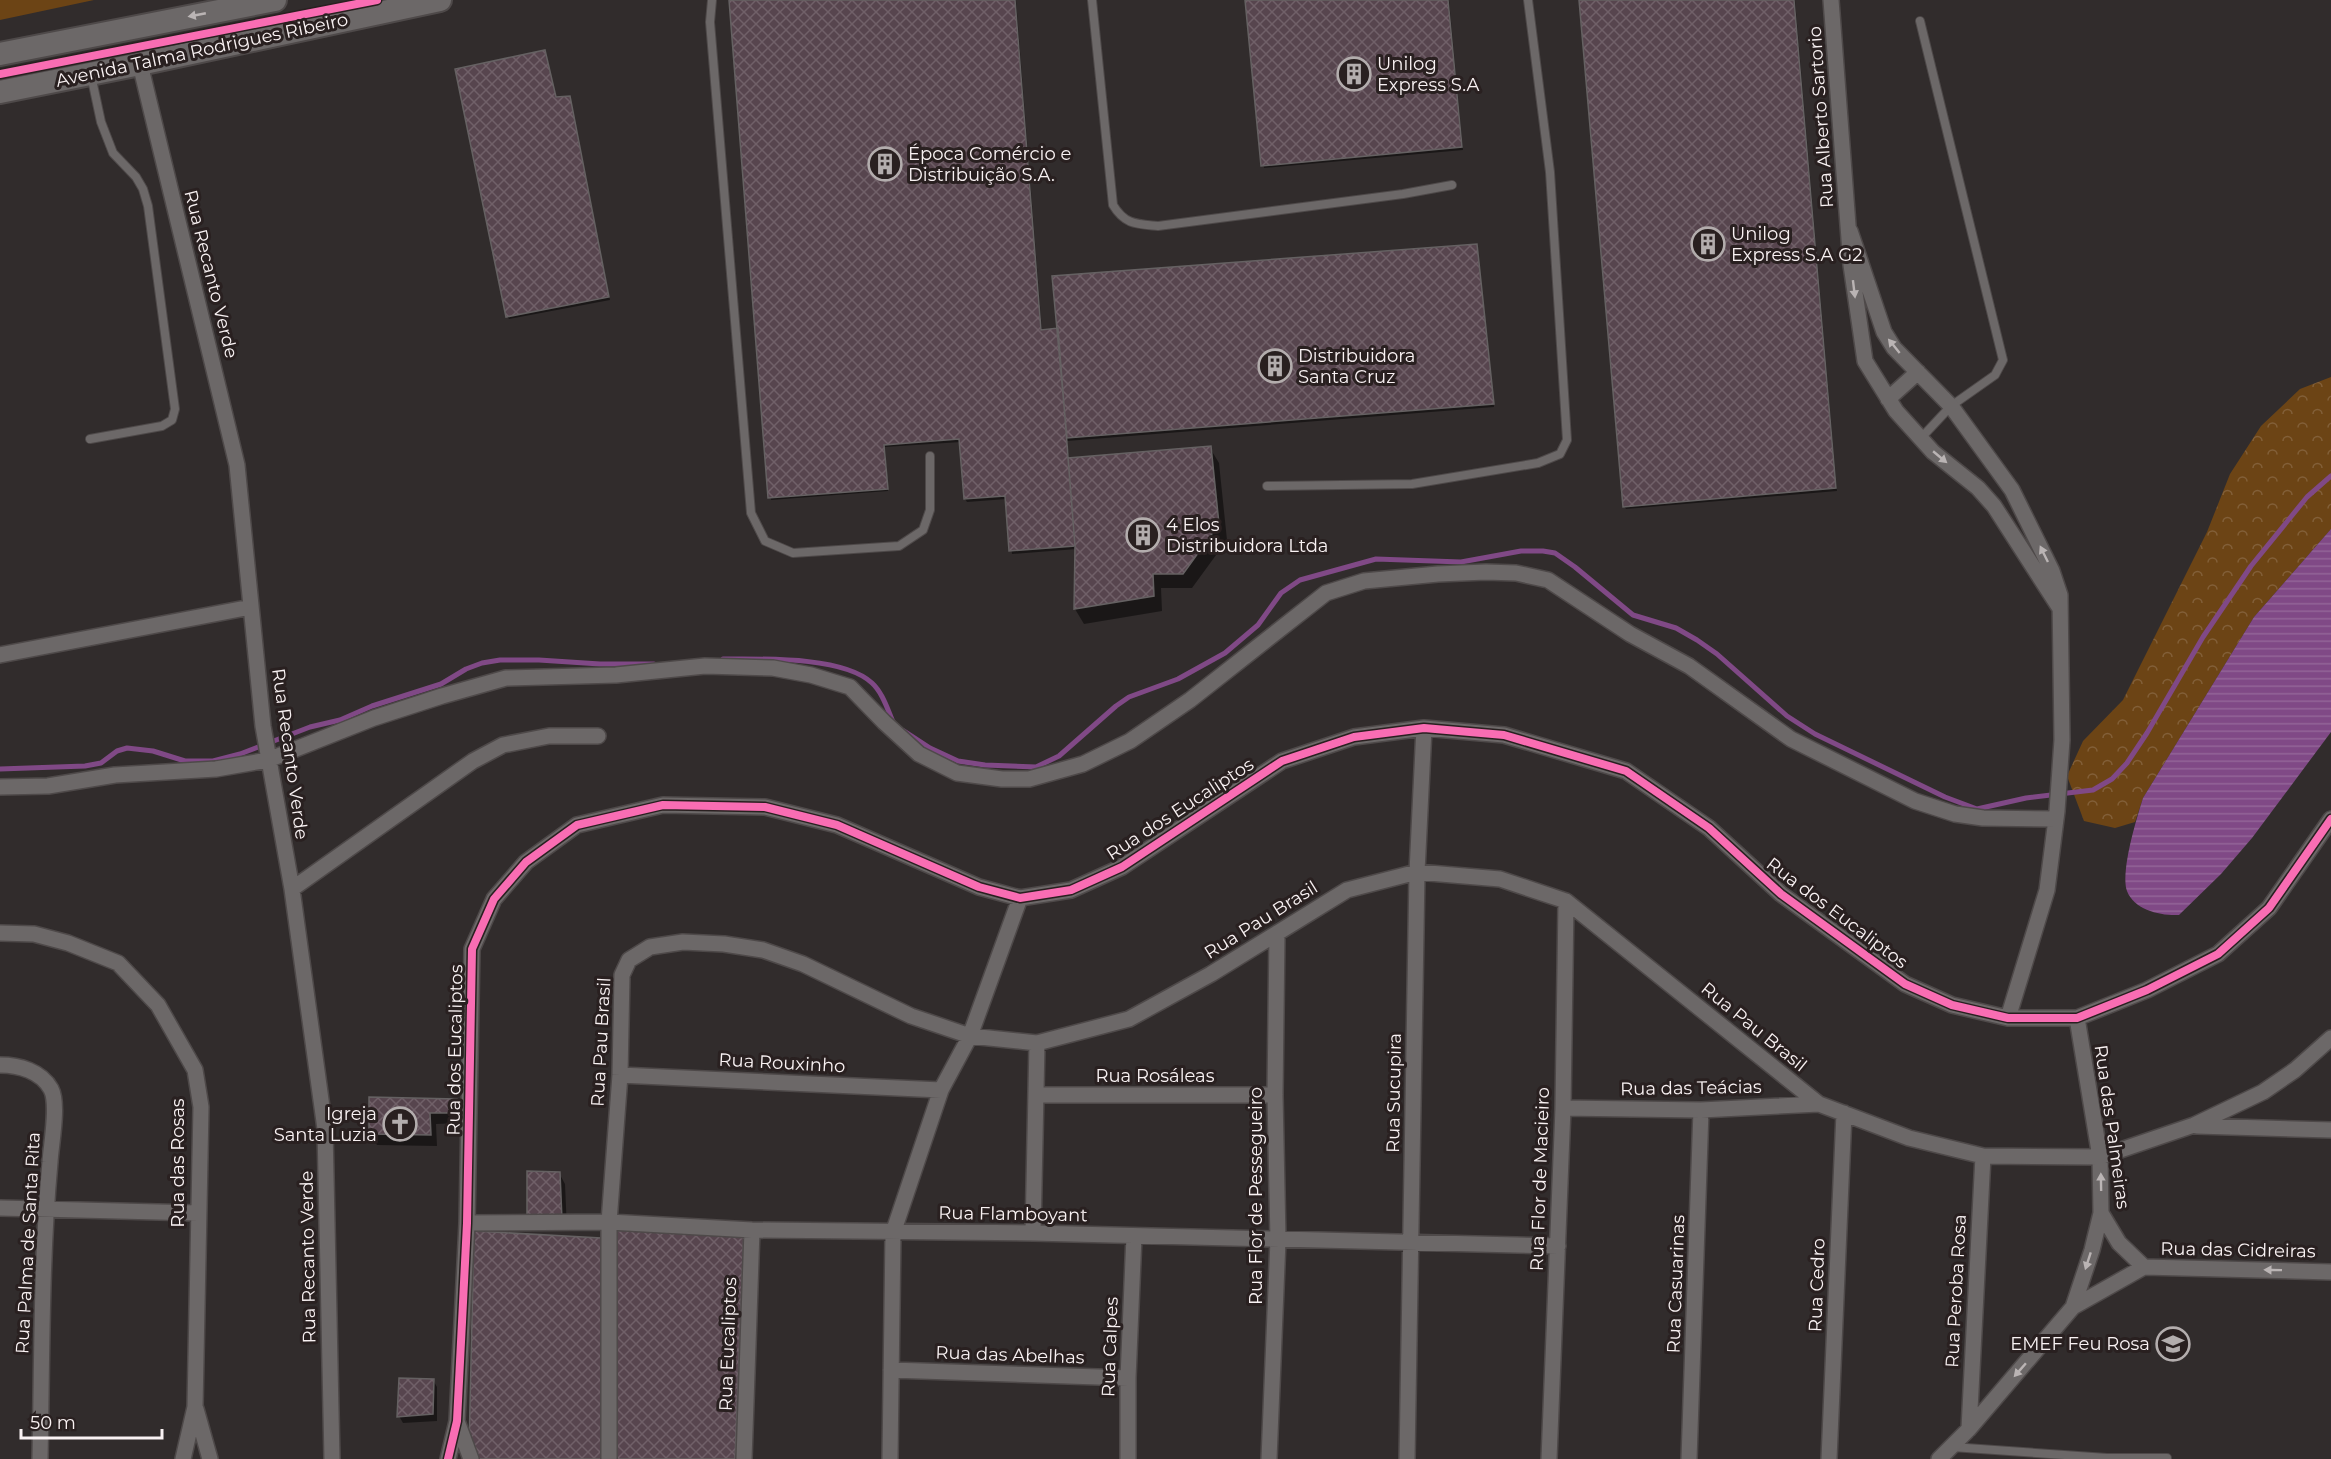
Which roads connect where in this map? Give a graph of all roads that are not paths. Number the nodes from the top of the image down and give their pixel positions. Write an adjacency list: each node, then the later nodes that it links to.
1 (275, 0): 8 (main road, Avenida Talma Rodrigues Ribeiro, one-way to 8)
2 (440, 0): 9 (main road, Avenida Talma Rodrigues Ribeiro)
3 (712, 0): 19 (lane)
4 (1092, 0): 12 (lane)
5 (1528, 0): 20 (lane)
6 (1831, 0): 13 (street, Rua Alberto Sartorio)
7 (1920, 21): 16 (lane)
8 (0, 54)
9 (140, 64): 10 (main road, Avenida Talma Rodrigues Ribeiro); 21 (street, Rua Recanto Verde)
10 (91, 74): 11 (main road, Avenida Talma Rodrigues Ribeiro); 18 (lane)
11 (0, 92)
12 (1452, 185)
13 (1850, 231): 14 (street, Rua Alberto Sartorio, one-way to 13); 15 (street, Rua Alberto Sartorio, one-way to 15)
14 (1918, 372): 15 (street); 16 (street, Rua Alberto Sartorio)
15 (1888, 399): 17 (street, Rua Alberto Sartorio)
16 (1951, 406): 17 (lane); 22 (street, Rua Alberto Sartorio, one-way to 16)
17 (1921, 438): 22 (street, Rua Alberto Sartorio, one-way to 22)
18 (90, 439)
19 (930, 456)
20 (1267, 486)
21 (251, 608): 23 (street); 26 (street, Rua Recanto Verde)
22 (2060, 610): 28 (street, Rua Alberto Sartorio)
23 (0, 655)
24 (1424, 728): 30 (street, Rua Sucupira); 32 (street, Rua dos Eucaliptos); 36 (street, Rua dos Eucaliptos)
25 (598, 736): 31 (street)
26 (267, 756): 27 (street); 28 (street); 31 (street, Rua Recanto Verde)
27 (0, 787)
28 (2057, 815): 36 (street)
29 (2331, 819): 37 (street, Rua dos Eucaliptos)
30 (1417, 872): 33 (street, Rua Pau Brasil); 35 (street, Rua Pau Brasil); 65 (street, Rua Sucupira)
31 (292, 889): 82 (street, Rua Recanto Verde)
32 (1020, 898): 38 (street); 59 (street, Rua dos Eucaliptos)
33 (1566, 901): 46 (street, Rua Pau Brasil); 47 (street, Rua Flor de Macieiro)
34 (0, 933): 56 (street, Rua das Rosas)
35 (1277, 933): 40 (street, Rua Pau Brasil); 45 (street, Rua Flor de Pessegueiro)
36 (2008, 1018): 37 (street, Rua dos Eucaliptos)
37 (2077, 1018): 53 (street, Rua das Palmeiras)
38 (970, 1036): 40 (street, Rua Pau Brasil); 42 (street, Rua Pau Brasil); 43 (street)
39 (2331, 1038): 50 (street, Rua Pau Brasil)
40 (1037, 1043): 44 (street)
41 (0, 1065): 55 (street, Rua Palma de Santa Rita)
42 (620, 1075): 43 (street, Rua Rouxinho); 58 (street, Rua Pau Brasil)
43 (941, 1090): 61 (street)
44 (1035, 1095): 45 (street, Rua Rosáleas); 62 (street)
45 (1275, 1095): 64 (street, Rua Flor de Pessegueiro)
46 (1819, 1104): 48 (street, Rua das Teácias); 49 (street, Rua Pau Brasil)
47 (1563, 1108): 48 (street, Rua das Teácias); 66 (street, Rua Flor de Macieiro)
48 (1701, 1110): 92 (street, Rua Casuarinas)
49 (1844, 1113): 52 (street, Rua Pau Brasil); 93 (street, Rua Cedro)
50 (2194, 1125): 51 (street); 53 (street, Rua Pau Brasil)
51 (2331, 1130)
52 (1983, 1156): 53 (street, Rua Pau Brasil); 74 (street, Rua Peroba Rosa)
53 (2100, 1156): 57 (street, Rua das Palmeiras, one-way to 53)
54 (0, 1208): 55 (street)
55 (46, 1209): 56 (street); 79 (street, Rua Palma de Santa Rita)
56 (198, 1213): 72 (street, Rua das Rosas)
57 (2101, 1213): 67 (street, Rua das Palmeiras); 69 (street, one-way to 69)
58 (609, 1222): 59 (street, Rua Flamboyant); 60 (street, Rua Flamboyant); 85 (street, Rua Pau Brasil)
59 (467, 1223): 73 (street, Rua dos Eucaliptos)
60 (752, 1230): 61 (street, Rua Flamboyant); 86 (street, Rua Eucaliptos)
61 (893, 1233): 62 (street, Rua Flamboyant); 70 (street)
62 (1033, 1233): 63 (street, Rua Flamboyant)
63 (1134, 1236): 64 (street, Rua Flamboyant); 71 (street, Rua Calpes)
64 (1278, 1240): 65 (street, Rua Flamboyant); 89 (street, Rua Flor de Pessegueiro)
65 (1412, 1244): 66 (street, Rua Flamboyant); 90 (street, Rua Sucupira)
66 (1558, 1246): 91 (street, Rua Flor de Macieiro)
67 (2144, 1267): 68 (street, Rua das Cidreiras, one-way to 67); 69 (street)
68 (2331, 1272)
69 (2073, 1307): 74 (street, one-way to 74)
70 (891, 1370): 71 (street, Rua das Abelhas); 87 (street)
71 (1128, 1378): 88 (street, Rua Calpes)
72 (195, 1407): 80 (street, Rua das Rosas); 81 (street, Rua das Rosas)
73 (457, 1421): 83 (street, Rua dos Eucaliptos); 84 (street, Rua dos Eucaliptos)
74 (1969, 1429): 75 (street)
75 (1951, 1447): 76 (lane); 94 (street)
76 (2056, 1457): 77 (lane)
77 (2108, 1458): 78 (lane)
78 (2168, 1458)
79 (40, 1459)
80 (183, 1459)
81 (210, 1459)
82 (332, 1459)
83 (448, 1459)
84 (471, 1459)
85 (609, 1459)
86 (744, 1459)
87 (890, 1459)
88 (1128, 1459)
89 (1269, 1459)
90 (1407, 1459)
91 (1549, 1459)
92 (1689, 1459)
93 (1829, 1459)
94 (1939, 1459)

